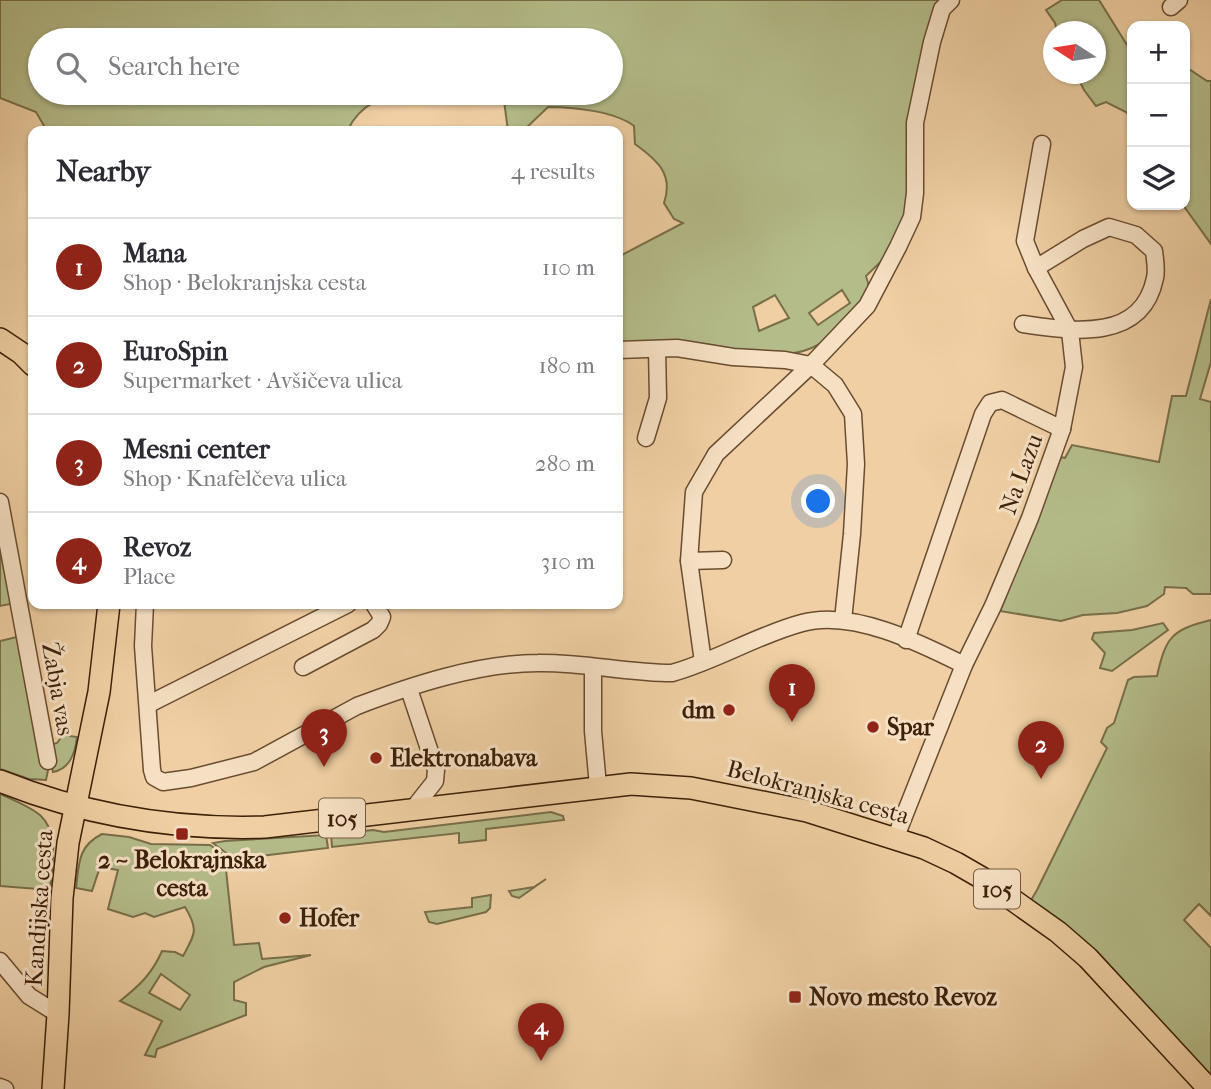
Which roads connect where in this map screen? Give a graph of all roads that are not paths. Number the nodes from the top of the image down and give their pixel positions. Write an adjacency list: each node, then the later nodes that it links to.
1 (951, 0): 10 (street)
2 (1042, 144): 3 (street)
3 (1036, 268): 5 (street); 5 (street)
4 (1023, 324): 5 (street)
5 (1070, 331): 11 (street)
6 (0, 339): 9 (main road)
7 (657, 349): 8 (street); 10 (street); 12 (street)
8 (623, 350)
9 (28, 360)
10 (811, 365): 15 (street); 20 (street)
11 (1062, 429): 21 (street, Na Lazu); 23 (street, Na Lazu)
12 (646, 439)
13 (0, 502): 28 (street, Žabja vas)
14 (723, 560): 15 (street)
15 (689, 561): 22 (street)
16 (108, 609): 31 (main road, Kandijska cesta)
17 (145, 609): 27 (street)
18 (338, 609): 27 (street)
19 (377, 609): 24 (street)
20 (843, 621): 21 (street); 22 (street)
21 (906, 640): 23 (street)
22 (703, 662): 25 (street)
23 (964, 665): 33 (street, Na Lazu)
24 (303, 667)
25 (593, 667): 26 (street); 30 (street)
26 (409, 689): 27 (street); 32 (street)
27 (149, 704)
28 (48, 761)
29 (0, 780): 31 (main road, 105)
30 (598, 786): 32 (main road, Belokranjska cesta / 105); 33 (main road, Belokranjska cesta / 105)
31 (75, 806): 32 (main road, Belokranjska cesta / 105); 35 (main road, Kandijska cesta)
32 (413, 809)
33 (895, 839): 37 (main road, Belokranjska cesta / 105)
34 (0, 961): 35 (street, Kandijska cesta)
35 (58, 1014): 36 (main road, Kandijska cesta)
36 (53, 1089)
37 (1209, 1089)

